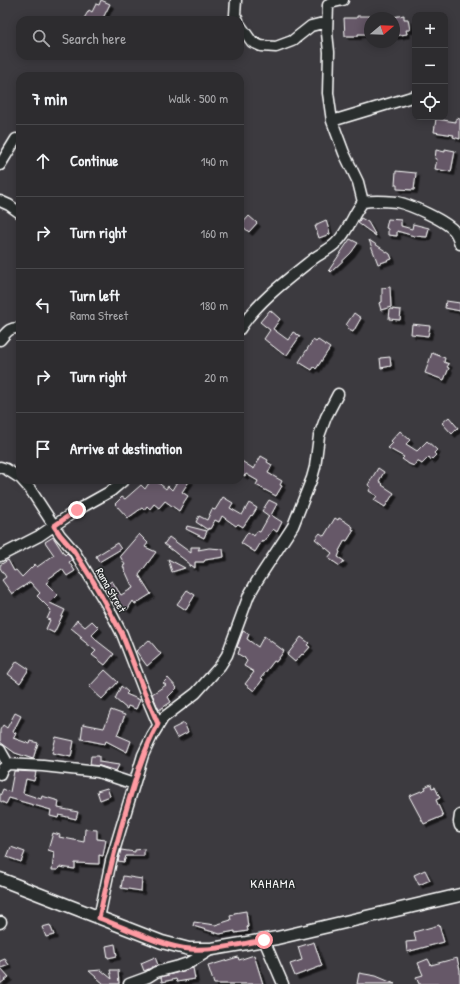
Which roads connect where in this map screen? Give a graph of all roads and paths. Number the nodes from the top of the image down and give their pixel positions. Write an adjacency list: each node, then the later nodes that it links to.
1 (236, 0): 3 (street)
2 (344, 0): 4 (street)
3 (236, 16)
4 (327, 22): 5 (street); 7 (street)
5 (244, 31)
6 (412, 97): 7 (street)
7 (332, 121): 11 (street)
8 (16, 139): 9 (street)
9 (0, 165)
10 (0, 201): 12 (street)
11 (363, 202): 13 (street); 14 (street)
12 (16, 210)
13 (460, 244)
14 (244, 324)
15 (16, 327): 16 (street)
16 (0, 340)
17 (338, 394): 24 (street)
18 (0, 467): 19 (street, Rama Street)
19 (16, 476)
20 (26, 484): 22 (street, Rama Street)
21 (119, 484): 22 (street)
22 (54, 526): 23 (street); 24 (street, Rama Street)
23 (0, 556)
24 (158, 724): 28 (street)
25 (0, 750): 26 (street)
26 (8, 764): 27 (street); 28 (street)
27 (0, 774)
28 (134, 784): 33 (street)
29 (460, 815): 30 (street)
30 (460, 826)
31 (0, 879): 33 (main road)
32 (460, 895): 34 (main road)
33 (99, 918): 35 (main road)
34 (264, 940): 35 (main road); 37 (street)
35 (212, 949): 36 (street)
36 (129, 984)
37 (283, 984)

